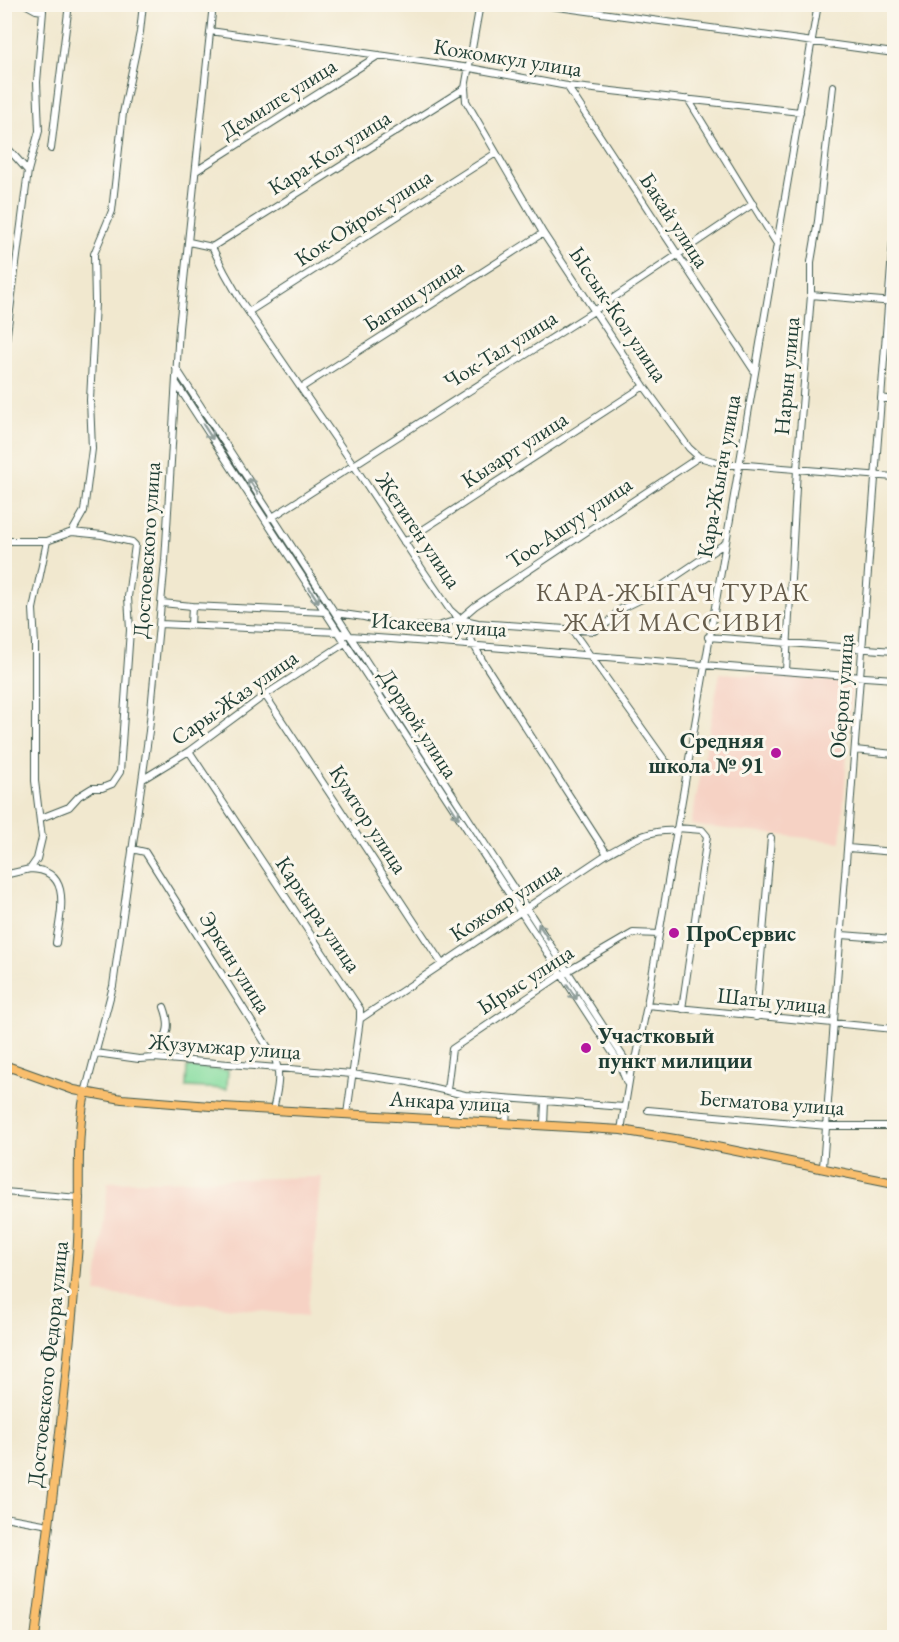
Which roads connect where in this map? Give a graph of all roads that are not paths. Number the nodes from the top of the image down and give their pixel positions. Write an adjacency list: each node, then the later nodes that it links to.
1 (25, 4): 9 (street)
2 (69, 4): 21 (street)
3 (143, 4): 55 (street)
4 (213, 4): 10 (street, Достоевского улица)
5 (480, 4): 14 (street)
6 (536, 4): 11 (street)
7 (818, 4): 11 (street, Кара-Жыгач улица)
8 (48, 5): 9 (street)
9 (43, 11): 23 (street)
10 (210, 31): 13 (street, Кожомкул улица); 24 (street, Достоевского улица)
11 (812, 42): 12 (street); 19 (street, Кара-Жыгач улица)
12 (894, 53)
13 (379, 55): 14 (street, Кожомкул улица); 24 (street, Демилге улица)
14 (470, 68): 15 (street, Кожомкул улица); 17 (street)
15 (567, 86): 18 (street, Кожомкул улица); 31 (street, Бакай улица)
16 (833, 86): 32 (street, Нарын улица)
17 (465, 88): 22 (street, Ыссык-Кол улица); 30 (street, Кара-Кол улица)
18 (688, 99): 19 (street, Кожомкул улица); 25 (street)
19 (800, 112): 29 (street, Кара-Жыгач улица)
20 (4, 144): 23 (street)
21 (51, 149)
22 (496, 153): 27 (street, Ыссык-Кол улица); 35 (street, Кок-Ойрок улица)
23 (28, 171): 36 (street)
24 (196, 171): 28 (street, Достоевского улица)
25 (753, 204): 29 (street); 31 (street, Чок-Тал улица)
26 (894, 227): 33 (street, Оберон улица)
27 (543, 233): 34 (street, Ыссык-Кол улица); 42 (street, Багыш улица)
28 (189, 242): 30 (street); 37 (street, Достоевского улица)
29 (777, 244): 38 (street, Кара-Жыгач улица)
30 (212, 247): 35 (street, Жетиген улица)
31 (677, 256): 34 (street, Чок-Тал улица); 38 (street, Бакай улица)
32 (811, 295): 33 (street); 50 (street, Нарын улица)
33 (891, 302): 43 (street, Оберон улица)
34 (594, 310): 41 (street, Ыссык-Кол улица); 48 (street, Чок-Тал улица)
35 (250, 311): 42 (street, Жетиген улица)
36 (4, 357)
37 (176, 368): 39 (street, Достоевского улица); 40 (street, Дордой улица)
38 (755, 372): 49 (street, Кара-Жыгач улица)
39 (175, 383): 40 (street); 45 (street, Дордой улица); 46 (street, Достоевского улица)
40 (188, 384): 53 (street, Дордой улица, one-way to 40)
41 (644, 386): 47 (street, Ыссык-Кол улица); 58 (street, Кызарт улица)
42 (301, 388): 48 (street, Жетиген улица)
43 (881, 399): 44 (street); 51 (street, Оберон улица)
44 (894, 400)
45 (188, 402): 46 (street); 54 (street, Дордой улица, one-way to 54)
46 (174, 406): 60 (street, Достоевского улица)
47 (699, 457): 49 (street); 64 (street, Тоо-Ашуу улица)
48 (353, 464): 53 (street, Чок-Тал улица); 58 (street, Жетиген улица)
49 (738, 465): 50 (street); 59 (street, Кара-Жыгач улица)
50 (797, 469): 51 (street); 71 (street, Нарын улица)
51 (874, 476): 52 (street); 74 (street, Оберон улица)
52 (894, 477)
53 (273, 516): 54 (street, Чок-Тал улица); 63 (street, Дордой улица)
54 (265, 521): 62 (street, Дордой улица, one-way to 62)
55 (72, 532): 57 (street); 87 (street)
56 (4, 541): 57 (street)
57 (47, 542): 87 (street)
58 (404, 542): 64 (street, Жетиген улица)
59 (724, 544): 67 (street, Исакеева улица); 70 (street, Кара-Жыгач улица)
60 (162, 603): 61 (street, Исакеева улица); 65 (street, Достоевского улица)
61 (192, 606): 62 (street, Исакеева улица); 66 (street)
62 (325, 612): 63 (street, Исакеева улица); 68 (street, Дордой улица)
63 (336, 614): 64 (street, Исакеева улица); 69 (street, Дордой улица)
64 (460, 619): 67 (street, Исакеева улица); 73 (street, Жетиген улица)
65 (160, 624): 66 (street, Исакеева улица); 86 (street, Достоевского улица)
66 (191, 625): 68 (street, Исакеева улица)
67 (572, 630): 76 (street)
68 (338, 632): 69 (street, Исакеева улица); 72 (street, Дордой улица)
69 (351, 636): 73 (street, Исакеева улица); 96 (street, Дордой улица)
70 (708, 637): 71 (street); 77 (street, Кара-Жыгач улица)
71 (787, 642): 74 (street); 78 (street, Нарын улица)
72 (345, 643): 81 (street, Сары-Жаз улица); 97 (street, Дордой улица, one-way to 97)
73 (474, 644): 76 (street, Исакеева улица); 93 (street, Жетиген улица)
74 (862, 649): 75 (street); 79 (street, Оберон улица)
75 (894, 651)
76 (590, 654): 77 (street, Исакеева улица); 85 (street)
77 (704, 665): 78 (street, Исакеева улица); 85 (street, Кара-Жыгач улица)
78 (786, 671): 79 (street, Исакеева улица)
79 (860, 677): 80 (street, Исакеева улица); 82 (street, Оберон улица)
80 (894, 678)
81 (266, 695): 83 (street, Сары-Жаз улица); 102 (street, Кумтор улица)
82 (855, 750): 84 (street); 90 (street, Оберон улица)
83 (189, 751): 86 (street, Сары-Жаз улица); 109 (street, Каркыра улица)
84 (894, 754)
85 (686, 774): 88 (street, Кара-Жыгач улица)
86 (143, 779): 91 (street, Достоевского улица)
87 (41, 818): 94 (street)
88 (677, 830): 93 (street, Кожояр улица); 98 (street, Кара-Жыгач улица); 107 (street, Кожояр улица)
89 (771, 838): 108 (street)
90 (848, 848): 92 (street); 99 (street, Оберон улица)
91 (132, 849): 112 (street, Достоевского улица); 117 (street, Эркин улица)
92 (894, 852)
93 (607, 854): 96 (street, Кожояр улица)
94 (30, 869): 95 (street); 101 (street)
95 (4, 875)
96 (528, 908): 97 (street, Кожояр улица); 103 (street, Дордой улица, one-way to 96)
97 (520, 913): 102 (street, Кожояр улица); 104 (street, Дордой улица)
98 (658, 934): 103 (street, Ырыс улица); 105 (street, Кара-Жыгач улица)
99 (842, 935): 100 (street); 110 (street, Оберон улица)
100 (894, 939)
101 (56, 944)
102 (442, 964): 109 (street, Кожояр улица)
103 (568, 970): 104 (street, Ырыс улица); 114 (street, Дордой улица)
104 (561, 975): 120 (street, Дордой улица, one-way to 120); 121 (street, Ырыс улица)
105 (647, 1005): 107 (street, Шаты улица); 115 (street, Кара-Жыгач улица)
106 (164, 1007): 113 (street)
107 (682, 1009): 108 (street, Шаты улица)
108 (756, 1017): 110 (street, Шаты улица)
109 (360, 1019): 119 (street)
110 (835, 1024): 111 (street, Шаты улица); 131 (street, Оберон улица)
111 (894, 1029)
112 (96, 1053): 113 (street, Жузумжар улица); 122 (street, Достоевского улица)
113 (154, 1058): 117 (street, Жузумжар улица)
114 (626, 1058): 115 (street); 118 (street, Дордой улица)
115 (635, 1059): 118 (street, Кара-Жыгач улица)
116 (4, 1065): 122 (main road, Анкара улица)
117 (279, 1067): 119 (street, Жузумжар улица); 126 (street)
118 (631, 1069): 120 (street, Кара-Жыгач улица)
119 (352, 1074): 121 (street); 128 (street)
120 (628, 1086): 125 (street, Кара-Жыгач улица)
121 (447, 1090): 123 (street)
122 (86, 1093): 126 (main road, Анкара улица); 137 (main road, Достоевского Федора улица)
123 (508, 1099): 124 (street); 129 (street)
124 (545, 1101): 125 (street); 130 (street)
125 (624, 1107): 133 (street, Кара-Жыгач улица)
126 (273, 1110): 128 (main road, Анкара улица)
127 (648, 1110): 131 (street, Бегматова улица)
128 (347, 1114): 129 (main road, Анкара улица)
129 (506, 1122): 130 (main road, Анкара улица)
130 (544, 1125): 133 (main road, Анкара улица)
131 (827, 1126): 132 (street, Бегматова улица); 134 (street, Оберон улица)
132 (894, 1126)
133 (621, 1130): 134 (main road, Анкара улица)
134 (824, 1167): 135 (main road, Анкара улица)
135 (894, 1183)
136 (4, 1192): 137 (street)
137 (80, 1198): 139 (main road, Достоевского Федора улица)
138 (4, 1517): 139 (street)
139 (49, 1525): 140 (main road, Достоевского Федора улица)
140 (34, 1638)

